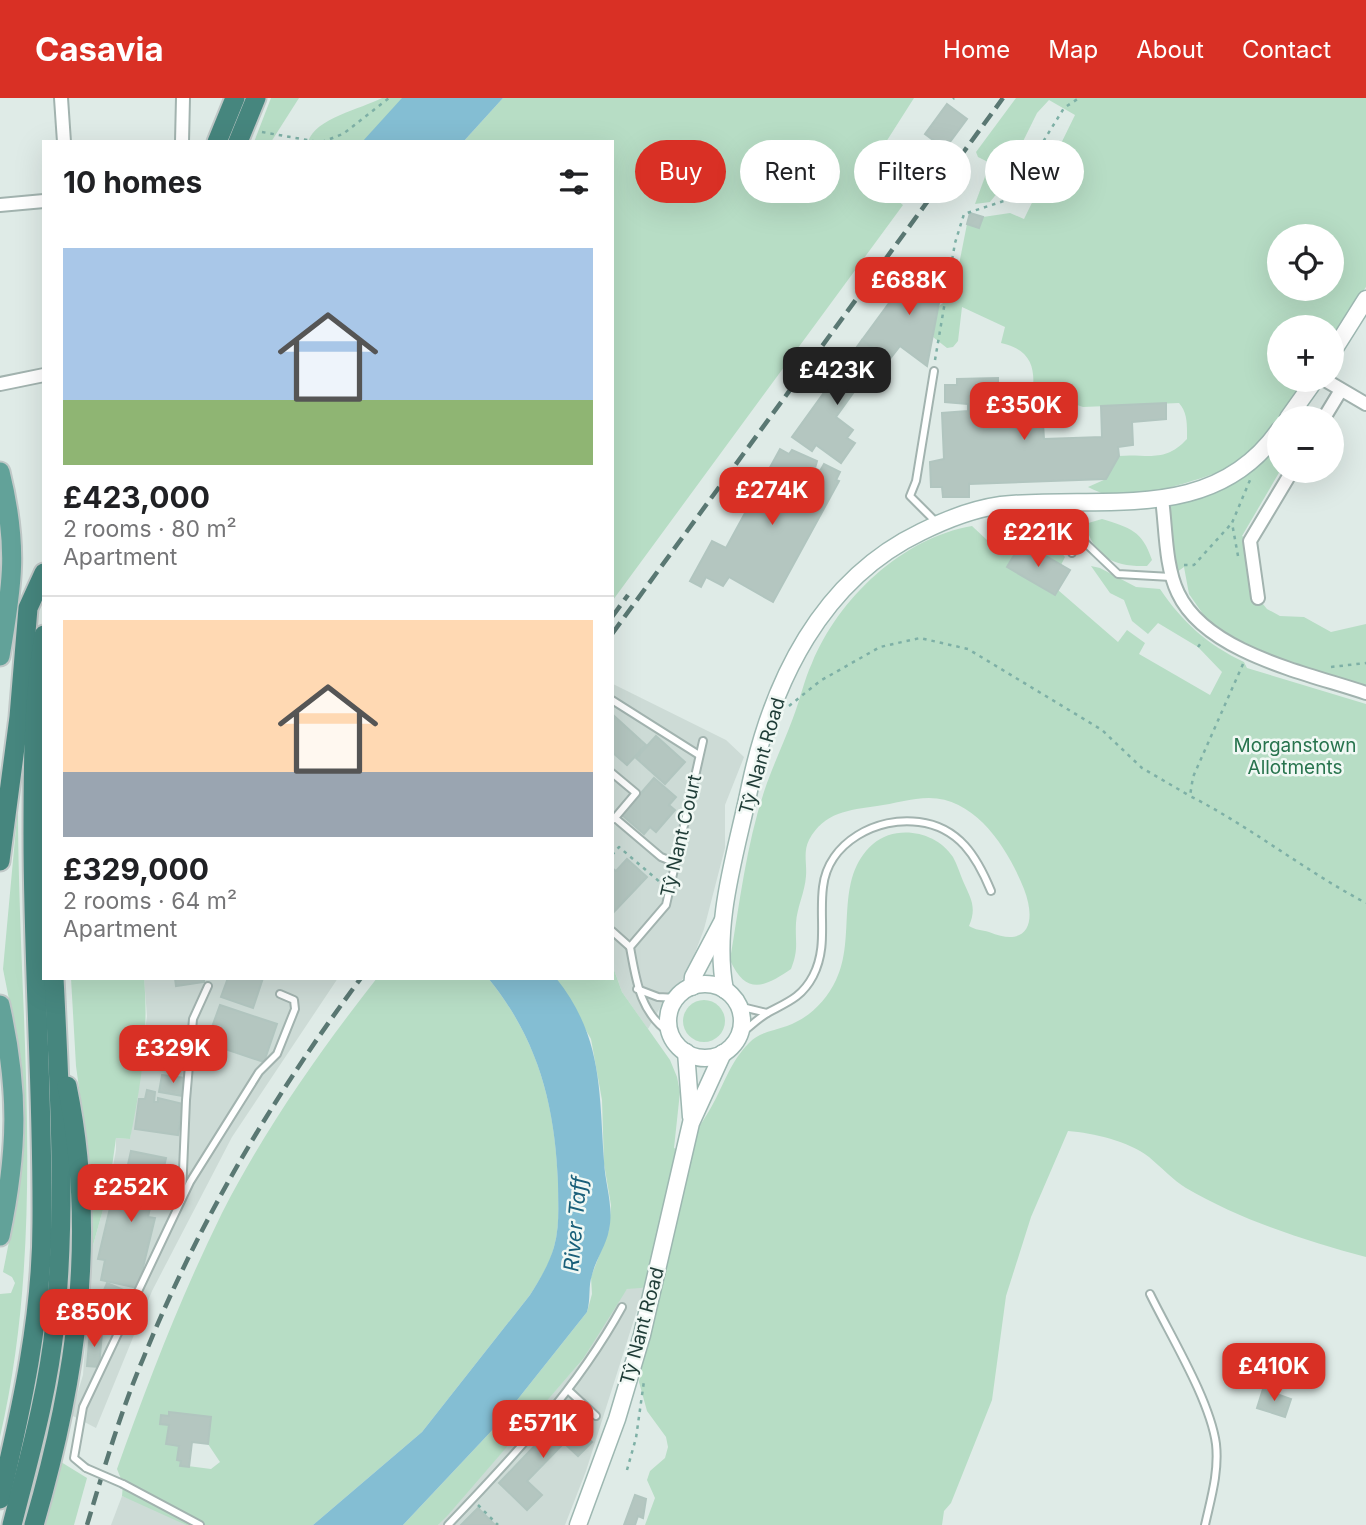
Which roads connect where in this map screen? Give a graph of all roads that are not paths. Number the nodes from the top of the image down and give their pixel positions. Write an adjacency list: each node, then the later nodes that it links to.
1 (61, 98): 5 (street)
2 (183, 98): 6 (street)
3 (235, 98): 7 (highway)
4 (256, 98): 8 (highway)
5 (64, 140)
6 (182, 140)
7 (218, 140)
8 (239, 140)
9 (42, 201): 10 (street)
10 (0, 205)
11 (1366, 299): 12 (main road)
12 (1344, 334)
13 (934, 370): 23 (lane)
14 (42, 375): 15 (street)
15 (0, 384)
16 (1344, 392): 17 (street)
17 (1366, 404)
18 (1267, 444): 21 (main road, Tŷ Nant Road)
19 (0, 472): 22 (main road)
20 (1285, 483): 27 (street)
21 (1162, 499): 23 (main road, Tŷ Nant Road); 25 (street)
22 (4, 502): 29 (main road)
23 (937, 524): 39 (main road, Tŷ Nant Road)
24 (1072, 553): 25 (lane)
25 (1172, 571): 30 (street)
26 (42, 577): 36 (highway)
27 (1258, 598)
28 (42, 650): 64 (highway)
29 (0, 656)
30 (1366, 694)
31 (614, 701): 33 (lane, Tŷ Nant Court)
32 (703, 741): 33 (lane, Tŷ Nant Court)
33 (699, 755): 37 (lane, Tŷ Nant Court)
34 (614, 775): 35 (lane)
35 (614, 819): 37 (lane)
36 (0, 861)
37 (676, 863): 41 (lane, Tŷ Nant Court)
38 (991, 891): 51 (lane)
39 (723, 920): 44 (main road, Tŷ Nant Road); 46 (main road, Tŷ Nant Road)
40 (614, 933): 41 (lane)
41 (630, 947): 45 (lane)
42 (54, 980): 54 (highway)
43 (208, 986): 58 (lane)
44 (692, 987): 46 (main road); 48 (main road)
45 (637, 989): 48 (lane); 52 (lane)
46 (725, 990): 49 (main road)
47 (279, 994): 58 (lane)
48 (677, 998): 52 (main road)
49 (738, 1006): 51 (lane); 53 (main road)
50 (1, 1011): 59 (main road)
51 (767, 1013): 53 (lane)
52 (670, 1032): 55 (main road)
53 (739, 1035): 56 (main road, Tŷ Nant Road)
54 (57, 1037): 65 (highway); 66 (highway)
55 (686, 1052): 56 (main road); 57 (main road, Tŷ Nant Road)
56 (723, 1053): 57 (main road, Tŷ Nant Road)
57 (691, 1122): 69 (main road, Tŷ Nant Road)
58 (182, 1200): 67 (lane, bridge)
59 (0, 1236)
60 (1150, 1294): 70 (lane)
61 (622, 1307): 62 (lane)
62 (568, 1390): 63 (lane); 68 (lane)
63 (596, 1416)
64 (0, 1499)
65 (12, 1525)
66 (34, 1525)
67 (200, 1525)
68 (448, 1525)
69 (578, 1525)
70 (1205, 1525)

